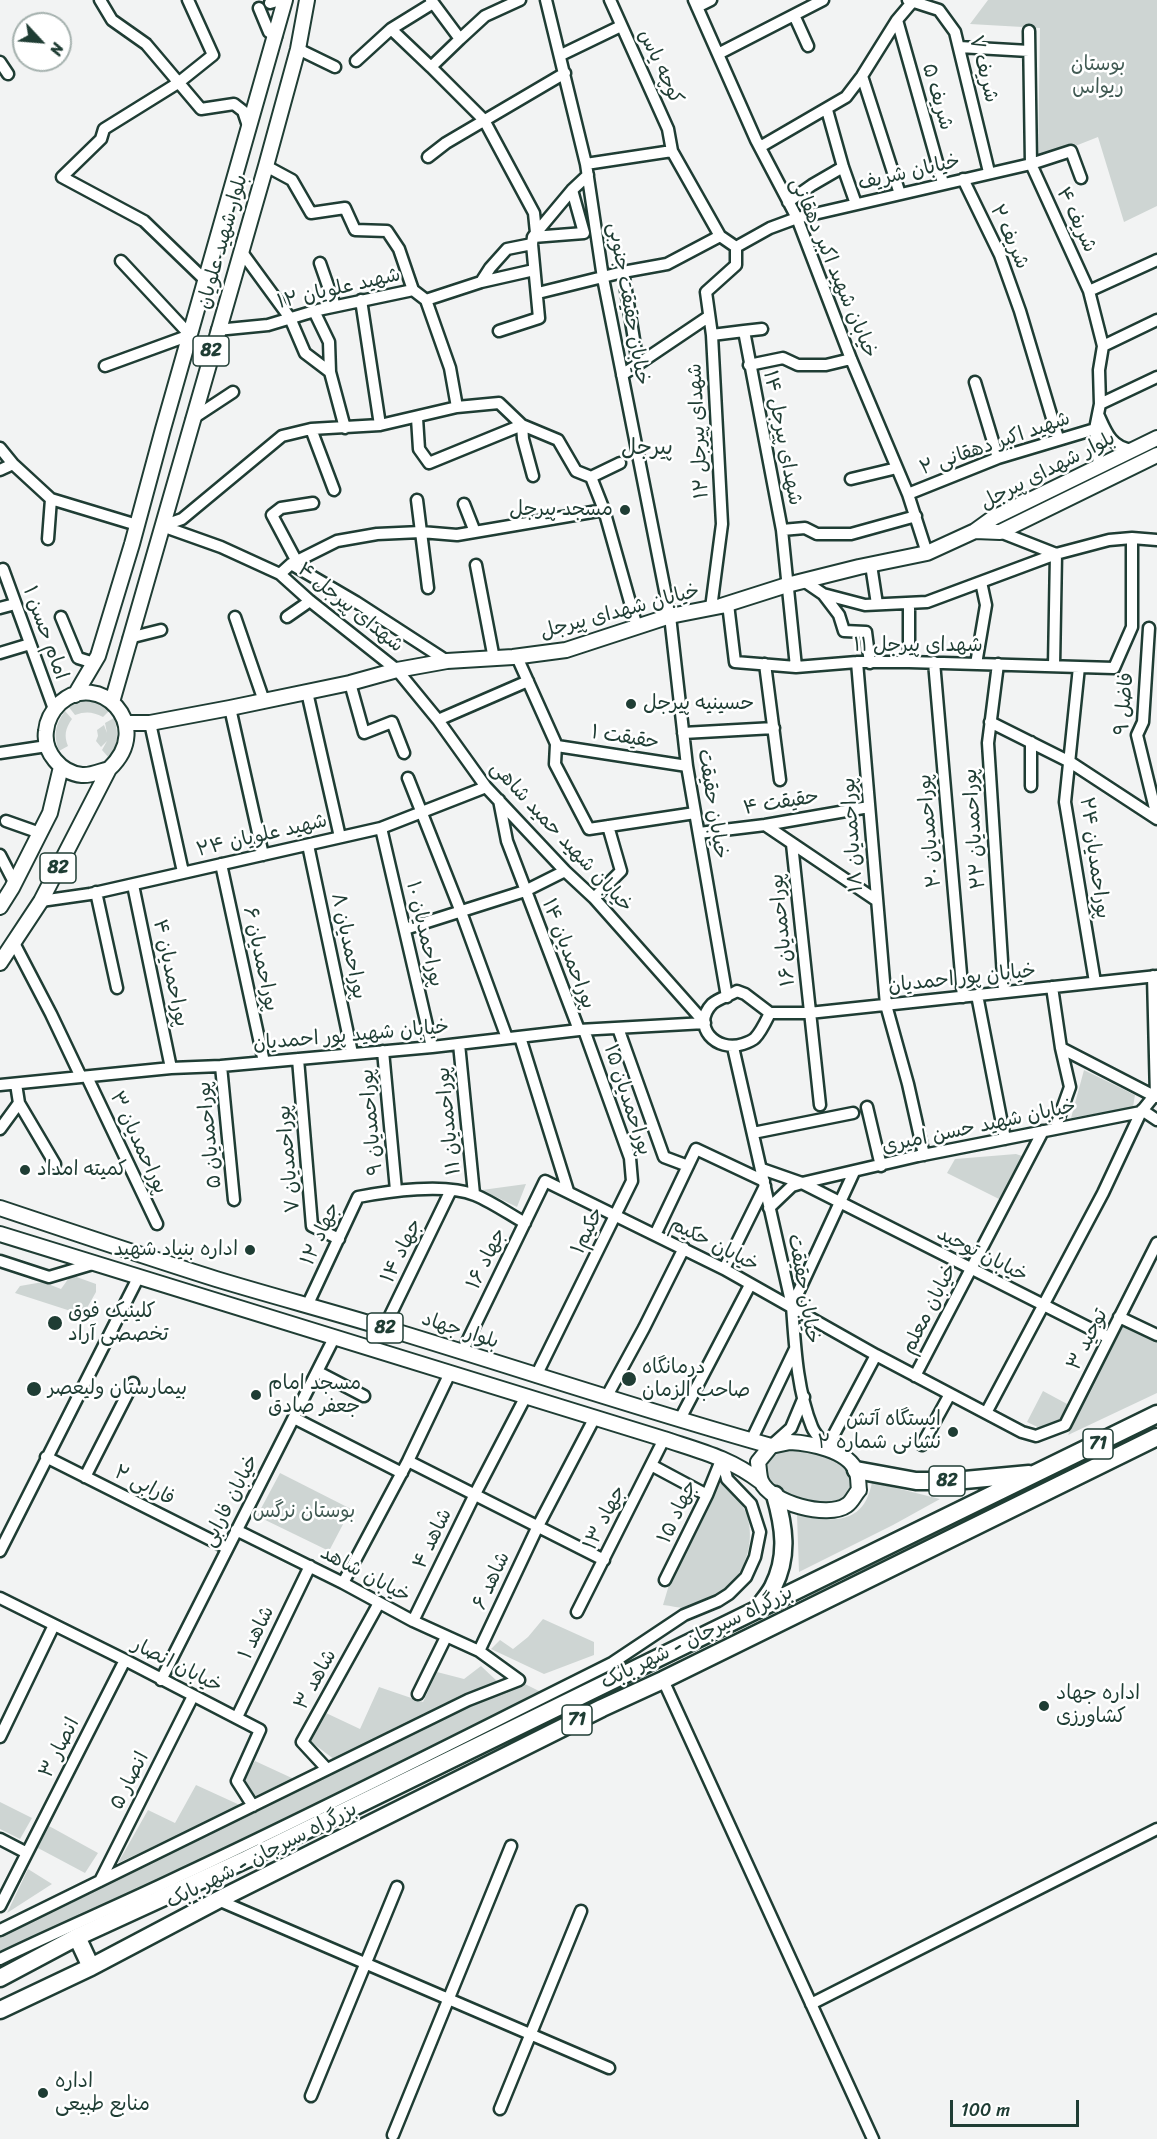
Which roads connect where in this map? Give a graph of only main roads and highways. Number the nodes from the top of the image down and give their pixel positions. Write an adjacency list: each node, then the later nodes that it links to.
1 (308, 0): 4 (main road, بلوار شهید علویان / 82)
2 (274, 3): 3 (main road, بلوار شهید علویان / 82)
3 (220, 228): 4 (main road); 5 (main road, بلوار شهید علویان / 82)
4 (246, 234): 6 (main road, بلوار شهید علویان / 82)
5 (163, 429): 6 (main road); 10 (main road, بلوار شهید علویان / 82)
6 (189, 435): 11 (main road, بلوار شهید علویان / 82)
7 (1157, 438): 9 (main road, بلوار شهدای پیرجل)
8 (1157, 455): 9 (main road, بلوار شهدای پیرجل)
9 (975, 531): 12 (main road, خیابان شهدای پیرجل)
10 (75, 695): 11 (main road); 13 (main road, 82)
11 (112, 702): 12 (main road)
12 (126, 723): 14 (main road, 82)
13 (61, 767): 14 (main road); 15 (main road, 82)
14 (109, 768): 16 (main road, 82)
15 (0, 907)
16 (0, 963)
17 (0, 1208): 19 (main road, بلوار جهاد / 82)
18 (0, 1234): 20 (main road, 82)
19 (215, 1278): 20 (main road); 23 (main road, بلوار جهاد / 82)
20 (207, 1298): 26 (main road, 82)
21 (1157, 1414): 25 (highway, بزرگراه سیرجان - شهر بابک / 71)
22 (1157, 1437): 30 (highway, بزرگراه سیرجان - شهر بابک / 71)
23 (771, 1446): 24 (main road, 82); 26 (main road)
24 (856, 1470): 25 (highway, 82); 27 (main road, 82)
25 (1038, 1473): 28 (highway, بزرگراه سیرجان - شهر بابک / 71)
26 (761, 1482): 27 (main road, 82)
27 (775, 1495): 28 (highway)
28 (756, 1612): 29 (highway, بزرگراه سیرجان - شهر بابک / 71)
29 (77, 1937): 30 (highway); 31 (highway, بزرگراه سیرجان - شهر بابک / 71)
30 (91, 1967): 32 (highway, بزرگراه سیرجان - شهر بابک / 71)
31 (0, 1978)
32 (0, 2010)

